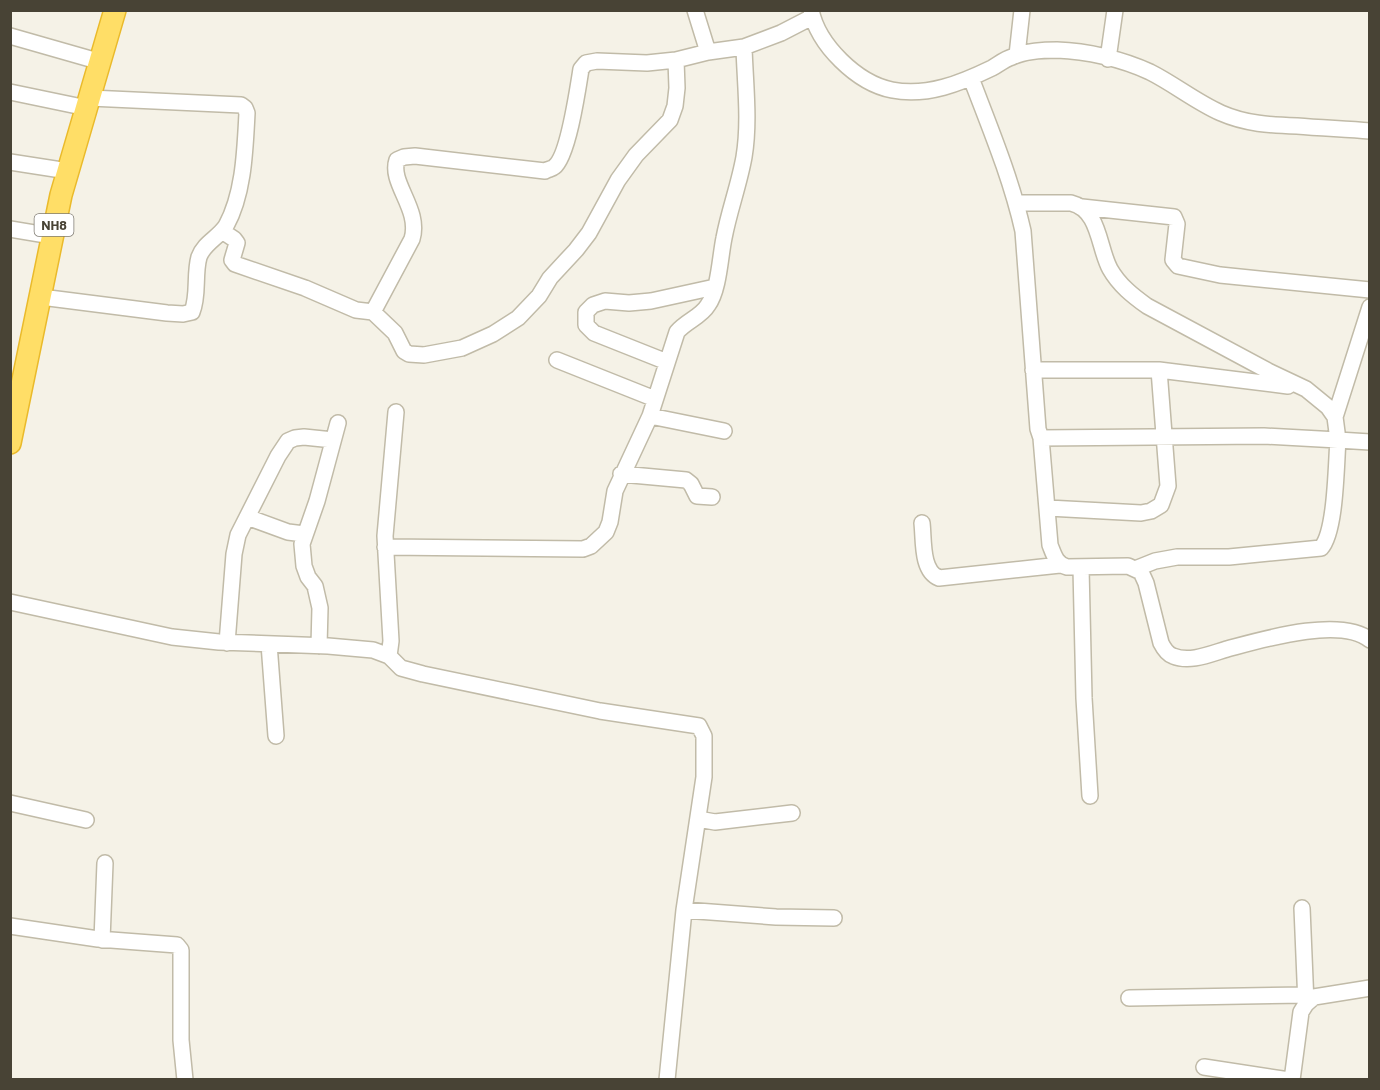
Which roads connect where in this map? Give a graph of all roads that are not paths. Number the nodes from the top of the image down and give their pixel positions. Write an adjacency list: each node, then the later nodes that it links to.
1 (115, 10): 12 (highway, NH8)
2 (695, 10): 8 (street)
3 (1022, 10): 9 (street)
4 (1115, 10): 10 (street)
5 (811, 14): 7 (street); 13 (street)
6 (10, 36): 12 (street)
7 (744, 47): 8 (street); 24 (street)
8 (708, 52): 11 (street)
9 (1017, 55): 10 (street); 13 (street)
10 (1108, 59): 16 (street)
11 (676, 60): 28 (street); 28 (street)
12 (101, 62): 15 (highway, NH8)
13 (971, 78): 19 (street)
14 (10, 92): 15 (street)
15 (88, 103): 18 (highway, NH8); 22 (street)
16 (1370, 131)
17 (10, 162): 18 (street)
18 (68, 171): 23 (highway, NH8)
19 (1017, 203): 20 (street); 31 (street)
20 (1082, 207): 25 (street); 33 (street)
21 (10, 229): 23 (street)
22 (222, 231): 26 (street); 28 (street)
23 (52, 236): 26 (highway, NH8)
24 (714, 287): 30 (street); 30 (street)
25 (1370, 290)
26 (41, 297): 45 (highway, NH8)
27 (1370, 307): 37 (street)
28 (374, 312)
29 (557, 360): 34 (street)
30 (667, 362): 34 (street)
31 (1033, 370): 32 (street); 41 (street)
32 (1159, 370): 33 (street); 40 (street)
33 (1306, 389): 37 (street)
34 (655, 399): 36 (street)
35 (396, 412): 52 (street)
36 (650, 416): 39 (street); 46 (street)
37 (1335, 417): 43 (street)
38 (338, 423): 42 (street)
39 (724, 431)
40 (1164, 437): 41 (street); 43 (street); 48 (street)
41 (1041, 438): 48 (street)
42 (333, 440): 49 (street); 51 (street)
43 (1338, 440): 44 (street); 55 (street)
44 (1370, 442)
45 (10, 443)
46 (621, 474): 47 (street); 52 (street)
47 (712, 497)
48 (1048, 508): 53 (street)
49 (247, 517): 51 (street); 58 (street)
50 (922, 523): 53 (street)
51 (304, 534): 60 (street)
52 (385, 547): 61 (street)
53 (1060, 565): 54 (street)
54 (1081, 568): 55 (street); 63 (street)
55 (1135, 568): 57 (street)
56 (10, 602): 58 (street)
57 (1370, 640)
58 (227, 643): 59 (street)
59 (269, 644): 60 (street); 62 (street)
60 (319, 645): 61 (street)
61 (389, 656): 66 (street)
62 (276, 736)
63 (1090, 796)
64 (10, 803): 67 (street)
65 (792, 813): 66 (street)
66 (698, 819): 70 (street)
67 (86, 820)
68 (105, 863): 73 (street)
69 (1302, 908): 76 (street)
70 (684, 910): 71 (street); 79 (street)
71 (834, 918)
72 (10, 926): 73 (street)
73 (102, 940): 78 (street)
74 (1370, 988): 76 (street)
75 (1130, 998): 76 (street)
76 (1306, 999): 80 (street)
77 (1204, 1067): 80 (street)
78 (185, 1080)
79 (667, 1080)
80 (1290, 1080)

